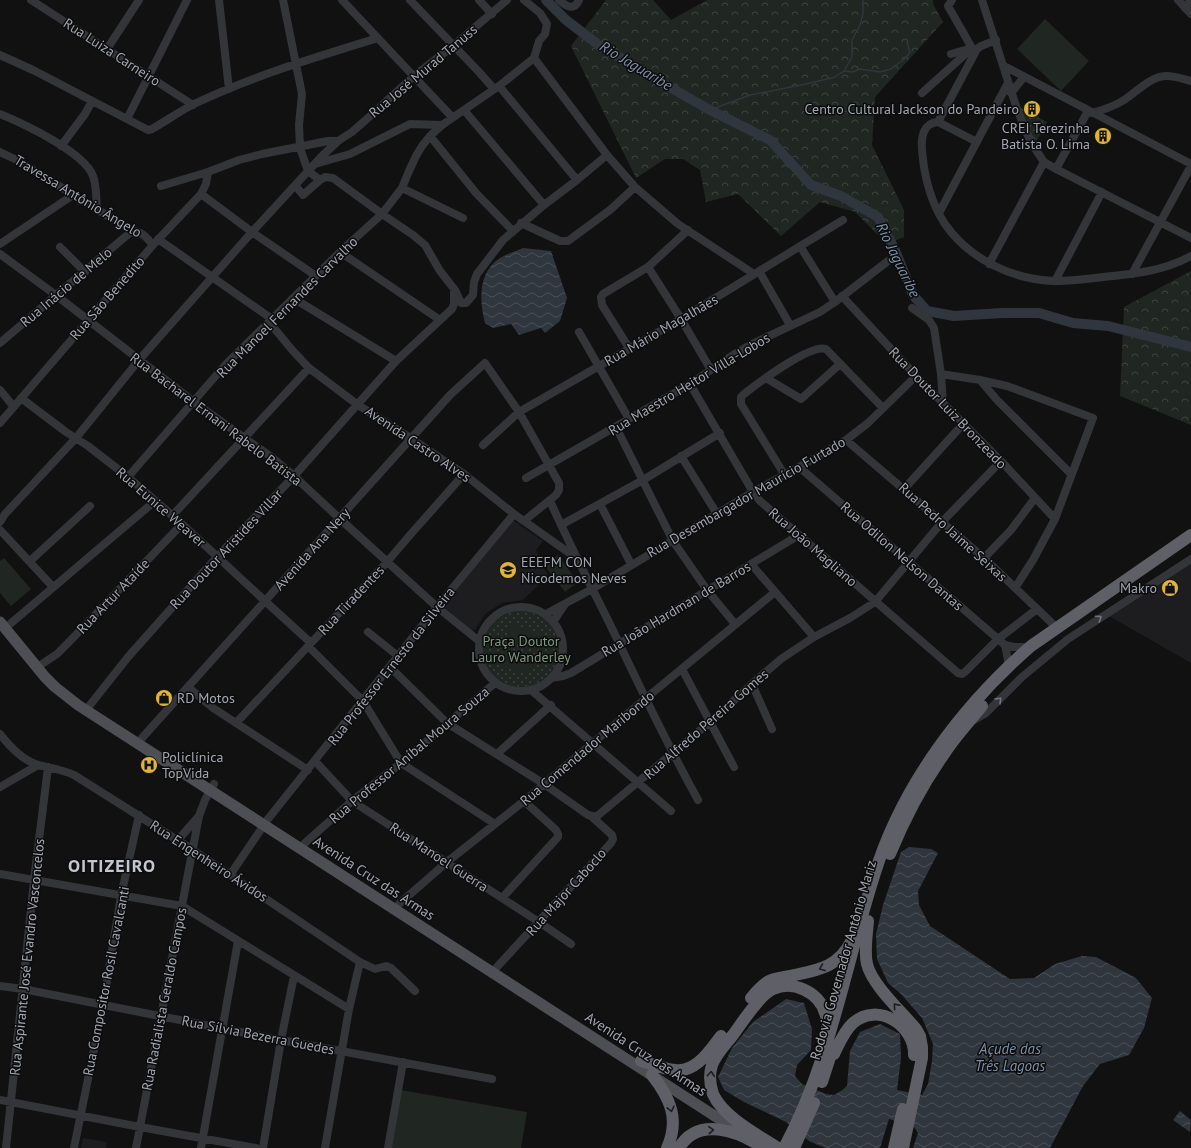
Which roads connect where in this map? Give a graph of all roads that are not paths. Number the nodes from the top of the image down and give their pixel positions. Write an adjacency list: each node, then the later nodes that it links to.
1 (31, 0): 24 (street, Rua Luiza Carneiro)
2 (139, 0): 24 (street)
3 (187, 0): 30 (street)
4 (219, 0): 36 (street)
5 (283, 0): 28 (street)
6 (342, 0): 20 (street)
7 (410, 0): 22 (street)
8 (479, 0): 18 (street)
9 (507, 0): 18 (street, Rua José Murad Tanuss)
10 (524, 0): 27 (street)
11 (579, 0): 16 (street)
12 (952, 0): 23 (street)
13 (982, 0): 21 (street)
14 (1178, 0): 17 (street)
15 (1191, 0): 17 (street)
16 (561, 2)
17 (1185, 8): 19 (street)
18 (492, 14): 22 (street, Rua José Murad Tanuss)
19 (1191, 14)
20 (378, 38): 28 (street); 31 (street)
21 (996, 40): 23 (street); 29 (street)
22 (454, 46): 31 (street, Rua José Murad Tanuss); 35 (street)
23 (975, 48): 25 (street); 37 (street); 46 (street)
24 (107, 49): 30 (street, Rua Luiza Carneiro)
25 (951, 54)
26 (0, 55): 39 (street)
27 (534, 58): 35 (street, Rua Manoel Fernandes Carvalho); 54 (street)
28 (295, 63): 36 (street); 52 (street)
29 (1004, 66): 32 (street); 34 (street)
30 (149, 76): 40 (street, Rua Luiza Carneiro); 45 (street)
31 (414, 76): 44 (street); 49 (street, Rua José Murad Tanuss)
32 (1024, 77): 38 (street); 42 (street)
33 (1191, 81): 42 (street)
34 (1008, 83): 38 (street); 50 (street)
35 (496, 88): 41 (street, Rua Manoel Fernandes Carvalho); 62 (street)
36 (229, 89): 40 (street)
37 (922, 93)
38 (1011, 93): 55 (street)
39 (92, 101): 45 (street); 51 (street)
40 (193, 105): 45 (street)
41 (464, 110): 44 (street, Rua Manoel Fernandes Carvalho); 70 (street)
42 (1090, 112): 57 (street); 58 (street)
43 (0, 114): 51 (street)
44 (452, 117): 47 (street, Rua Manoel Fernandes Carvalho)
45 (127, 119)
46 (938, 122): 50 (street); 73 (street)
47 (442, 125): 48 (street, Rua Manoel Fernandes Carvalho); 56 (street)
48 (430, 136): 66 (street, Rua Manoel Fernandes Carvalho); 78 (street)
49 (338, 141): 52 (street); 56 (street, Rua José Murad Tanuss)
50 (977, 142): 73 (street)
51 (61, 146): 71 (street)
52 (300, 148): 59 (street); 60 (street)
53 (0, 152): 69 (street, Travessa Antônio Ângelo)
54 (607, 155): 62 (street); 65 (street)
55 (1044, 162): 58 (street); 91 (street)
56 (314, 164): 59 (street, Rua José Murad Tanuss)
57 (1191, 165): 76 (street)
58 (1056, 169): 67 (street)
59 (308, 171): 61 (street); 63 (street, Rua José Murad Tanuss)
60 (208, 172): 64 (street); 68 (street, Rua São Benedito)
61 (320, 180): 63 (street); 72 (street)
62 (577, 180): 70 (street)
63 (295, 185): 81 (street, Rua José Murad Tanuss)
64 (161, 186)
65 (635, 187): 77 (street); 79 (street)
66 (402, 188): 72 (street, Rua Manoel Fernandes Carvalho); 74 (street)
67 (1102, 192): 76 (street); 98 (street)
68 (201, 194): 81 (street); 83 (street, Rua São Benedito)
69 (73, 195): 71 (street, Travessa Antônio Ângelo); 84 (street)
70 (544, 205): 77 (street)
71 (97, 210): 80 (street, Travessa Antônio Ângelo)
72 (382, 214): 87 (street, Rua Manoel Fernandes Carvalho); 99 (street)
73 (939, 214): 91 (street)
74 (463, 218)
75 (843, 220): 85 (street, Rua Mário Magalhães)
76 (1160, 222): 82 (street); 95 (street)
77 (521, 223): 78 (street)
78 (512, 230): 99 (street)
79 (688, 230): 92 (street); 94 (street)
80 (132, 231): 83 (street, Travessa Antônio Ângelo); 93 (street, Rua Inácio de Melo)
81 (252, 232): 96 (street, Rua José Murad Tanuss); 97 (street)
82 (1191, 238)
83 (156, 242): 96 (street, Avenida Castro Alves); 106 (street, Rua São Benedito)
84 (0, 244)
85 (800, 246): 94 (street, Rua Mário Magalhães); 103 (street)
86 (60, 247): 93 (street)
87 (340, 252): 97 (street, Rua Manoel Fernandes Carvalho); 108 (street)
88 (0, 254): 100 (street, Rua Bacharel Ernani Rabelo Batista)
89 (1191, 256): 95 (street)
90 (888, 261): 101 (street, Rua Maestro Heitor Villa-Lobos)
91 (989, 264): 98 (street)
92 (648, 267): 105 (street); 112 (street)
93 (85, 272): 100 (street, Rua Inácio de Melo)
94 (756, 273): 105 (street, Rua Mário Magalhães); 109 (street)
95 (1132, 274): 98 (street)
96 (213, 276): 107 (street, Avenida Castro Alves); 113 (street, Rua José Murad Tanuss)
97 (316, 276): 102 (street, Rua Manoel Fernandes Carvalho)
98 (1055, 281)
99 (455, 290): 108 (street, Rua Doutor Aristides Villar)
100 (57, 296): 106 (street, Rua Bacharel Ernani Rabelo Batista); 111 (street, Rua Inácio de Melo)
101 (842, 296): 103 (street, Rua Maestro Heitor Villa-Lobos); 120 (street, Rua Doutor Luiz Bronzeado)
102 (293, 298): 107 (street, Rua Manoel Fernandes Carvalho); 114 (street)
103 (835, 302): 109 (street, Rua Maestro Heitor Villa-Lobos)
104 (912, 308): 119 (street)
105 (681, 319): 112 (street, Rua Mário Magalhães); 118 (street)
106 (88, 320): 113 (street, Rua Bacharel Ernani Rabelo Batista); 125 (street, Rua São Benedito)
107 (270, 320): 117 (street, Avenida Castro Alves); 126 (street, Rua Manoel Fernandes Carvalho)
108 (440, 320): 114 (street, Rua Doutor Aristides Villar)
109 (790, 325): 118 (street, Rua Maestro Heitor Villa-Lobos)
110 (579, 332): 116 (street)
111 (0, 343)
112 (628, 348): 116 (street, Rua Mário Magalhães)
113 (139, 360): 126 (street, Rua Bacharel Ernani Rabelo Batista); 137 (street, Rua José Murad Tanuss)
114 (396, 361): 127 (street, Rua Doutor Aristides Villar)
115 (840, 364): 121 (street); 121 (street); 130 (street)
116 (599, 366): 131 (street, Rua Mário Magalhães); 132 (street)
117 (309, 368): 127 (street, Avenida Castro Alves); 138 (street)
118 (710, 370): 123 (street, Rua Maestro Heitor Villa-Lobos)
119 (941, 374): 122 (street); 128 (street)
120 (916, 376): 128 (street, Rua Doutor Luiz Bronzeado); 130 (street, Rua Desembargador Maurício Furtado)
121 (766, 378): 147 (street)
122 (980, 380): 148 (street); 148 (street)
123 (690, 384): 132 (street, Rua Maestro Heitor Villa-Lobos); 136 (street, Rua João Magliano)
124 (0, 390): 129 (street)
125 (21, 398): 129 (street, Rua São Benedito); 137 (street, Rua Eunice Weaver)
126 (194, 402): 138 (street, Rua Bacharel Ernani Rabelo Batista); 150 (street, Rua Manoel Fernandes Carvalho)
127 (358, 404): 139 (street, Avenida Castro Alves); 149 (street, Rua Doutor Aristides Villar)
128 (943, 404): 134 (street, Rua Doutor Luiz Bronzeado)
129 (14, 406): 133 (street, Rua São Benedito)
130 (883, 408): 140 (street, Rua Desembargador Maurício Furtado)
131 (519, 412): 139 (street, Avenida Ana Nery); 141 (street, Rua Mário Magalhães); 144 (street)
132 (630, 419): 135 (street, Rua Maestro Heitor Villa-Lobos)
133 (0, 423)
134 (963, 424): 143 (street, Rua Doutor Luiz Bronzeado); 153 (street)
135 (616, 427): 144 (street, Rua Maestro Heitor Villa-Lobos); 152 (street)
136 (720, 433): 142 (street); 154 (street, Rua João Magliano)
137 (76, 438): 150 (street, Rua Eunice Weaver); 165 (street, Rua José Murad Tanuss)
138 (244, 438): 149 (street, Rua Bacharel Ernani Rabelo Batista); 162 (street)
139 (412, 439): 146 (street, Avenida Castro Alves); 163 (street, Avenida Ana Nery)
140 (846, 440): 145 (street, Rua Desembargador Maurício Furtado); 153 (street, Rua Pedro Jaime Seixas)
141 (483, 445)
142 (681, 456): 152 (street); 161 (street)
143 (1001, 461): 155 (street, Rua Doutor Luiz Bronzeado); 167 (street, Rua Alfredo Pereira Gomes)
144 (549, 465): 151 (street, Rua Maestro Heitor Villa-Lobos); 157 (street)
145 (799, 467): 147 (street, Rua Desembargador Maurício Furtado); 181 (street, Rua Odilon Nelson Dantas)
146 (464, 474): 160 (street, Avenida Castro Alves); 180 (street, Rua Tiradentes)
147 (784, 474): 154 (street, Rua Desembargador Maurício Furtado)
148 (1071, 474): 164 (street)
149 (294, 476): 163 (street, Rua Bacharel Ernani Rabelo Batista); 176 (street, Rua Doutor Aristides Villar)
150 (128, 478): 156 (street, Rua Eunice Weaver)
151 (526, 478)
152 (642, 480): 158 (street); 173 (street)
153 (904, 489): 167 (street, Rua Pedro Jaime Seixas)
154 (753, 492): 161 (street, Rua Desembargador Maurício Furtado); 171 (street, Rua João Magliano)
155 (1035, 498): 164 (street, Rua Doutor Luiz Bronzeado); 177 (street)
156 (155, 501): 162 (street, Rua Eunice Weaver); 184 (street)
157 (550, 501): 166 (street); 169 (street)
158 (600, 504): 169 (street); 182 (street)
159 (90, 506): 179 (street)
160 (514, 514): 166 (street, Avenida Castro Alves); 192 (street, Rua Professor Ernesto da Silveira)
161 (716, 514): 173 (street, Rua Desembargador Maurício Furtado)
162 (172, 516): 168 (street, Rua Eunice Weaver)
163 (339, 518): 180 (street, Rua Bacharel Ernani Rabelo Batista); 189 (street, Avenida Ana Nery)
164 (1055, 519): 185 (street)
165 (0, 522)
166 (524, 522): 175 (street, Avenida Castro Alves)
167 (942, 522): 177 (street, Rua Pedro Jaime Seixas); 181 (street, Rua Alfredo Pereira Gomes)
168 (182, 524): 176 (street, Rua Eunice Weaver); 209 (street, Rua Artur Ataíde)
169 (561, 525): 175 (street)
170 (0, 530): 179 (street)
171 (799, 535): 183 (street, Rua João Hardman de Barros); 190 (street, Rua João Magliano)
172 (1191, 535): 199 (highway, Rodovia Governador Antônio Mariz)
173 (673, 540): 182 (street, Rua Desembargador Maurício Furtado); 187 (street)
174 (1191, 545): 225 (highway, Rodovia Governador Antônio Mariz)
175 (575, 556): 186 (street)
176 (217, 557): 189 (street, Rua Eunice Weaver); 220 (street, Rua Doutor Aristides Villar)
177 (984, 558): 185 (street, Rua Pedro Jaime Seixas)
178 (1191, 559): 225 (street, one-way to 178)
179 (30, 561): 184 (street)
180 (388, 562): 192 (street, Rua Bacharel Ernani Rabelo Batista); 204 (street, Rua Tiradentes)
181 (908, 562): 190 (street, Rua Alfredo Pereira Gomes); 202 (street, Rua Odilon Nelson Dantas)
182 (632, 564): 186 (street, Rua Desembargador Maurício Furtado)
183 (752, 564): 187 (street, Rua João Hardman de Barros); 188 (street)
184 (53, 587): 197 (street)
185 (1015, 588): 193 (street, Rua Pedro Jaime Seixas)
186 (592, 589): 191 (street, Rua Desembargador Maurício Furtado); 205 (street)
187 (707, 590): 198 (street); 205 (street, Rua João Hardman de Barros)
188 (775, 592): 198 (street, Rua Comendador Maribondo); 201 (street)
189 (265, 602): 204 (street, Rua Eunice Weaver); 216 (street, Avenida Ana Nery)
190 (876, 602): 201 (street, Rua Alfredo Pereira Gomes); 202 (street, Rua João Magliano)
191 (566, 604): 195 (street, Rua Desembargador Maurício Furtado); 196 (street, Rua Desembargador Maurício Furtado)
192 (437, 607): 203 (street, Rua Bacharel Ernani Rabelo Batista); 208 (street, Rua Professor Ernesto da Silveira)
193 (1037, 609): 199 (street, Rua Pedro Jaime Seixas); 202 (street)
194 (0, 612): 197 (main road, Avenida Cruz das Armas)
195 (546, 614): 196 (street); 203 (street)
196 (554, 622): 213 (street)
197 (5, 623): 209 (main road, Avenida Cruz das Armas); 241 (main road, Avenida Cruz das Armas)
198 (735, 624): 212 (street, Rua Comendador Maribondo)
199 (1057, 628): 207 (highway, Rodovia Governador Antônio Mariz)
200 (368, 632): 208 (street)
201 (814, 637): 215 (street, Rua Alfredo Pereira Gomes)
202 (998, 639): 206 (street, Rua Odilon Nelson Dantas)
203 (479, 641): 214 (street)
204 (309, 644): 219 (street, Rua Eunice Weaver); 223 (street, Rua Tiradentes)
205 (620, 644): 213 (street, Rua João Hardman de Barros); 218 (street)
206 (1005, 646): 207 (street); 211 (street)
207 (1031, 646): 211 (highway, Rodovia Governador Antônio Mariz)
208 (398, 656): 210 (street, Rua Professor Ernesto da Silveira)
209 (42, 664): 220 (main road, Avenida Cruz das Armas)
210 (390, 667): 219 (street, Rua Professor Ernesto da Silveira); 224 (street)
211 (1007, 668): 262 (highway, Rodovia Governador Antônio Mariz)
212 (682, 669): 218 (street, Rua Comendador Maribondo); 222 (street)
213 (551, 678): 217 (street)
214 (495, 683): 217 (street); 224 (street, Rua Professor Aníbal Moura Souza)
215 (752, 684): 222 (street, Rua Alfredo Pereira Gomes); 226 (street)
216 (188, 687): 223 (street); 228 (street, Avenida Ana Nery)
217 (531, 690): 221 (street)
218 (645, 699): 229 (street, Rua Comendador Maribondo); 230 (street)
219 (363, 701): 232 (street, Rua Professor Ernesto da Silveira); 233 (street, Rua Eunice Weaver)
220 (90, 705): 228 (main road, Avenida Cruz das Armas)
221 (551, 705): 229 (street); 231 (street)
222 (710, 722): 230 (street, Rua Alfredo Pereira Gomes); 236 (street)
223 (236, 723): 237 (street)
224 (448, 723): 231 (street); 233 (street, Rua Professor Aníbal Moura Souza)
225 (968, 723): 262 (highway, Rodovia Governador Antônio Mariz)
226 (772, 729)
227 (0, 734): 234 (street, Rua Engenheiro Ávidos)
228 (142, 738): 241 (main road, Avenida Cruz das Armas)
229 (593, 743): 238 (street); 239 (street, Rua Comendador Maribondo)
230 (672, 752): 238 (street, Rua Alfredo Pereira Gomes); 242 (street)
231 (497, 754): 239 (street)
232 (315, 761): 237 (street, Rua Professor Ernesto da Silveira); 243 (street, Rua Manoel Guerra)
233 (401, 763): 243 (street, Rua Professor Aníbal Moura Souza); 250 (street)
234 (38, 765): 235 (street, Rua Engenheiro Ávidos); 240 (street)
235 (48, 767): 246 (street, Rua Engenheiro Ávidos); 257 (street, Rua Aspirante José Evandro Vasconcelos)
236 (734, 767)
237 (308, 770): 249 (street, Rua Professor Ernesto da Silveira)
238 (637, 783): 245 (street); 248 (street, Rua Alfredo Pereira Gomes)
239 (544, 784): 244 (street, Rua Comendador Maribondo); 248 (street)
240 (0, 787)
241 (212, 787): 247 (street); 249 (main road, Avenida Cruz das Armas)
242 (698, 800)
243 (352, 801): 252 (street, Rua Professor Aníbal Moura Souza); 254 (street, Rua Manoel Guerra)
244 (524, 801): 250 (street, Rua Comendador Maribondo); 259 (street)
245 (672, 811)
246 (139, 815): 251 (street, Rua Engenheiro Ávidos); 258 (street, Rua Compositor Rosil Cavalcanti)
247 (199, 816): 251 (street); 253 (street, Rua Radialista Geraldo Campos)
248 (591, 816): 263 (street, Rua Major Caboclo)
249 (266, 822): 252 (main road, Avenida Cruz das Armas); 256 (street, Rua Professor Ernesto da Silveira); 282 (main road, Avenida Cruz das Armas)
250 (495, 824): 254 (street, Rua Comendador Maribondo)
251 (178, 840): 253 (street, Rua Engenheiro Ávidos)
252 (305, 843): 260 (main road, Avenida Cruz das Armas)
253 (193, 850): 256 (street, Rua Engenheiro Ávidos); 261 (street, Rua Radialista Geraldo Campos)
254 (447, 862): 259 (street, Rua Manoel Guerra); 260 (street, Rua Comendador Maribondo)
255 (0, 874): 257 (street)
256 (230, 875): 266 (street, Rua Engenheiro Ávidos)
257 (34, 880): 258 (street); 270 (street, Rua Aspirante José Evandro Vasconcelos)
258 (121, 896): 261 (street); 272 (street, Rua Compositor Rosil Cavalcanti)
259 (502, 898): 263 (street, Rua Manoel Guerra)
260 (399, 904): 267 (main road, Avenida Cruz das Armas)
261 (182, 906): 264 (street); 274 (street, Rua Radialista Geraldo Campos)
262 (865, 919): 277 (highway, Rodovia Governador Antônio Mariz); 279 (highway, one-way to 279); 281 (highway, Rodovia Governador Antônio Mariz); 285 (highway, one-way to 262)
263 (539, 922): 265 (street, Rua Manoel Guerra); 267 (street, Rua Major Caboclo)
264 (238, 942): 268 (street); 275 (street)
265 (571, 944)
266 (360, 962): 271 (street, Rua Engenheiro Ávidos); 273 (street)
267 (497, 967): 279 (main road, Avenida Cruz das Armas)
268 (294, 976): 273 (street); 276 (street)
269 (0, 986): 270 (street, Rua Sílvia Bezerra Guedes)
270 (23, 989): 272 (street, Rua Sílvia Bezerra Guedes); 287 (street, Rua Aspirante José Evandro Vasconcelos)
271 (415, 991)
272 (102, 1005): 274 (street, Rua Sílvia Bezerra Guedes); 288 (street, Rua Compositor Rosil Cavalcanti)
273 (349, 1009): 278 (street)
274 (161, 1017): 275 (street, Rua Sílvia Bezerra Guedes); 291 (street, Rua Radialista Geraldo Campos)
275 (222, 1028): 276 (street, Rua Sílvia Bezerra Guedes); 292 (street)
276 (281, 1040): 278 (street, Rua Sílvia Bezerra Guedes); 299 (street)
277 (828, 1041): 283 (highway, Rodovia Governador Antônio Mariz); 289 (highway, one-way to 277)
278 (342, 1051): 280 (street, Rua Sílvia Bezerra Guedes); 300 (street)
279 (641, 1061): 289 (main road, Avenida Cruz das Armas)
280 (403, 1062): 284 (street, Rua Sílvia Bezerra Guedes); 301 (street)
281 (829, 1064): 283 (highway, Rodovia Governador Antônio Mariz); 285 (highway)
282 (652, 1075): 293 (main road, Avenida Cruz das Armas); 302 (highway, one-way to 302)
283 (820, 1076): 306 (highway); 307 (highway, Rodovia Governador Antônio Mariz)
284 (492, 1079)
285 (912, 1091): 290 (highway)
286 (0, 1100): 287 (street)
287 (12, 1102): 288 (street); 294 (street, Rua Aspirante José Evandro Vasconcelos)
288 (80, 1115): 291 (street); 295 (street, Rua Compositor Rosil Cavalcanti)
289 (734, 1119): 305 (highway)
290 (904, 1126): 308 (highway); 309 (highway)
291 (140, 1127): 292 (street); 296 (street, Rua Radialista Geraldo Campos)
292 (203, 1138): 297 (street); 298 (street)
293 (750, 1139): 303 (highway, one-way to 293); 304 (highway)
294 (6, 1148)
295 (74, 1148)
296 (136, 1148)
297 (201, 1148)
298 (256, 1148)
299 (263, 1148)
300 (324, 1148)
301 (388, 1148)
302 (667, 1148)
303 (678, 1148)
304 (763, 1148)
305 (778, 1148)
306 (784, 1148)
307 (794, 1148)
308 (894, 1148)
309 (903, 1148)

